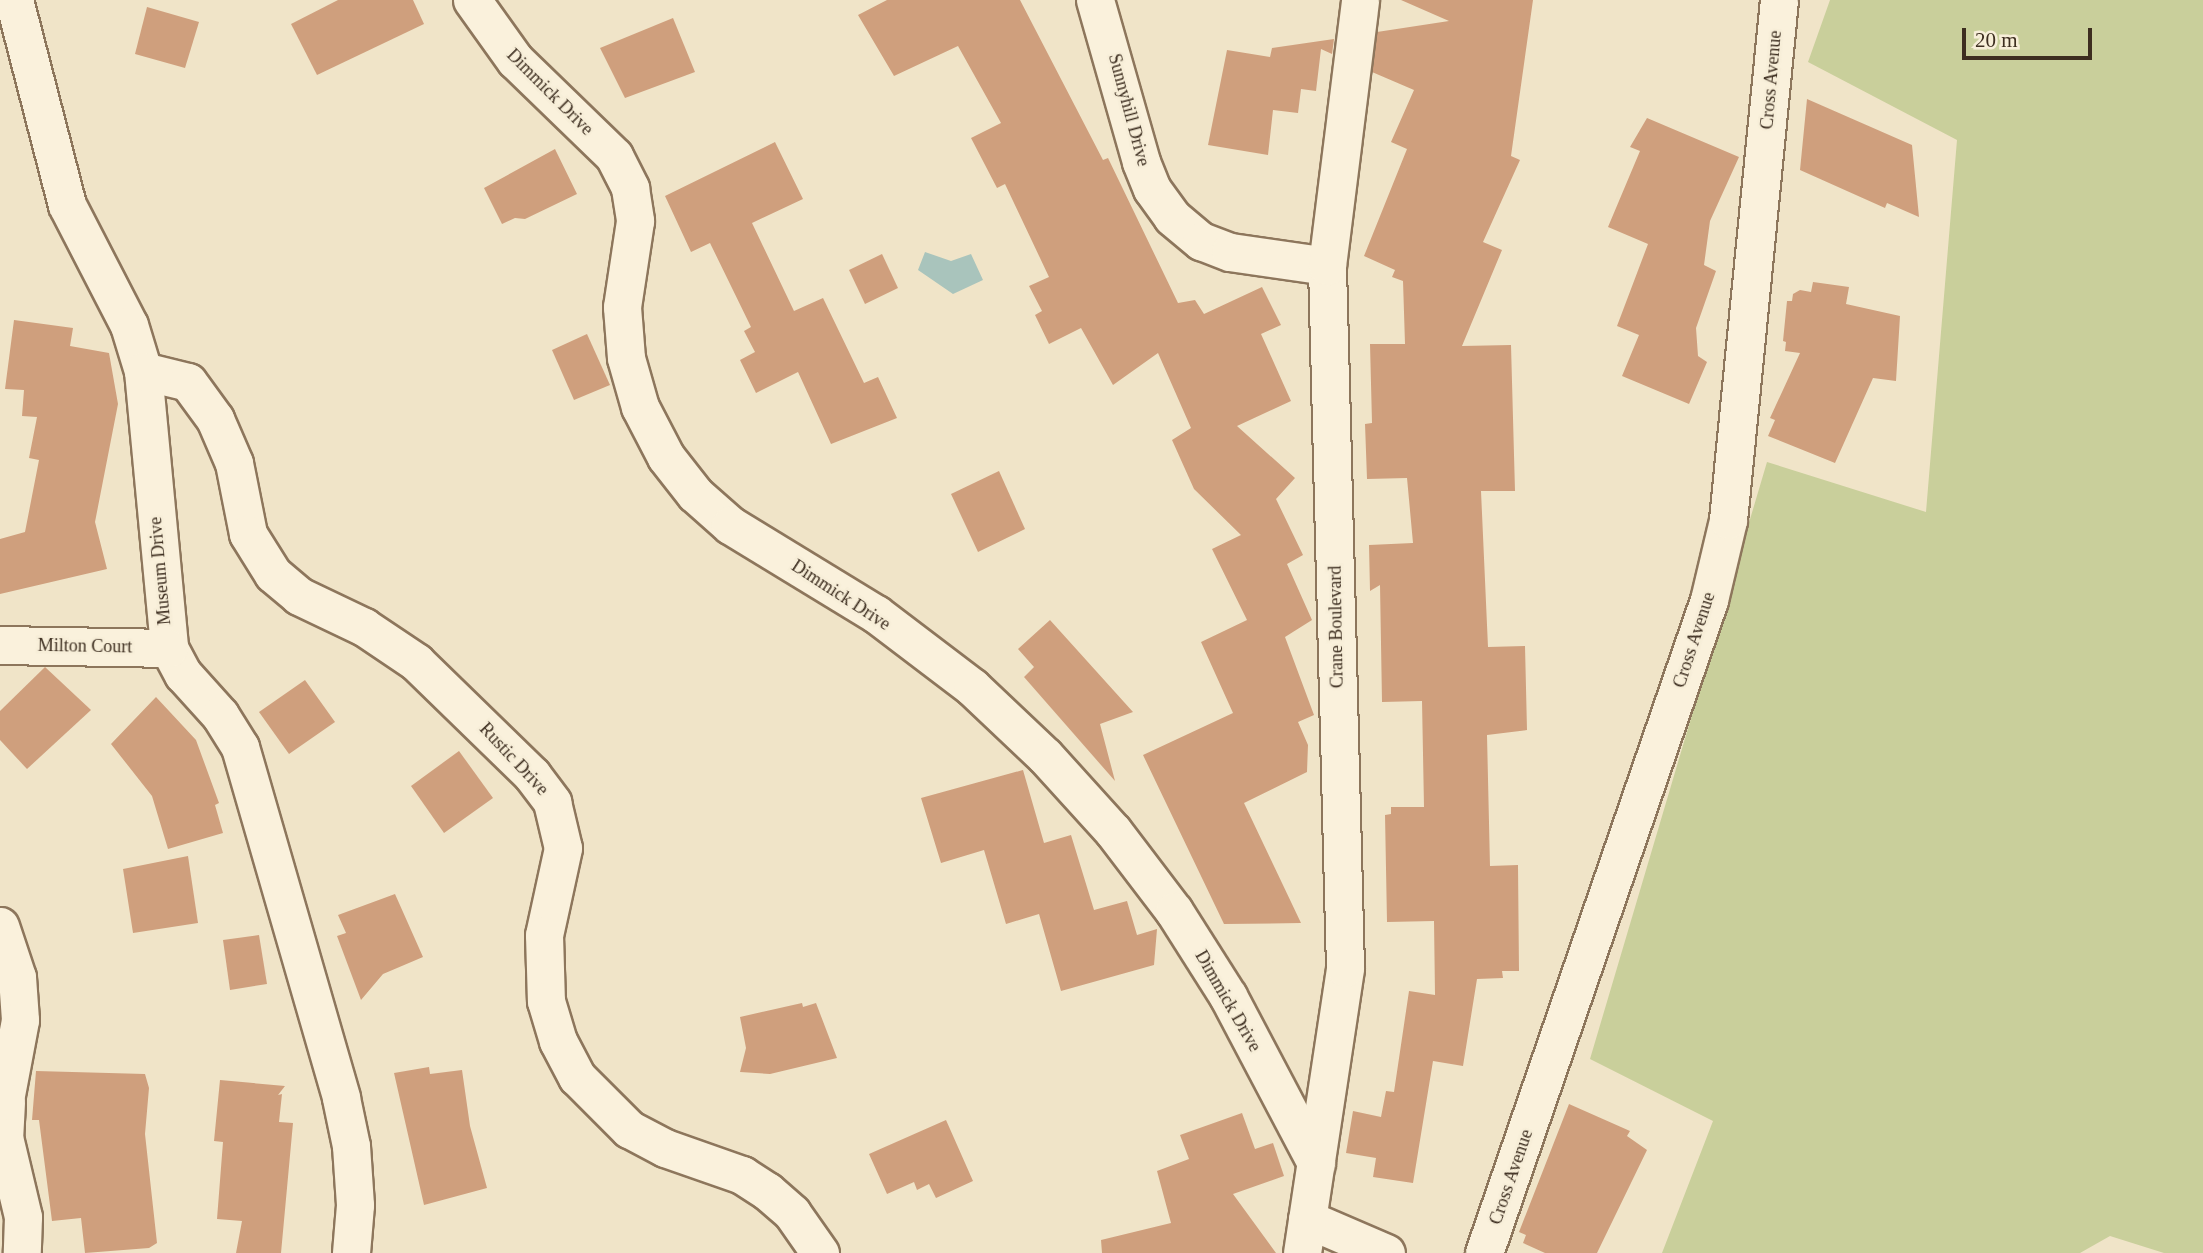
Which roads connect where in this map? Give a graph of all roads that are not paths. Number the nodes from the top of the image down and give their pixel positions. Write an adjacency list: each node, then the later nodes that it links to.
1 (14, 0): 7 (street, Museum Drive)
2 (472, 0): 12 (street, Dimmick Drive)
3 (1095, 0): 6 (street, Sunnyhill Drive)
4 (1360, 0): 6 (street, Crane Boulevard)
5 (1779, 0): 18 (street, Cross Avenue)
6 (1327, 266): 12 (street, Crane Boulevard)
7 (143, 370): 9 (street, Museum Drive); 16 (street, Rustic Drive)
8 (0, 645): 9 (street, Milton Court)
9 (169, 648): 15 (street, Museum Drive)
10 (0, 926): 11 (street)
11 (3, 1114): 14 (street)
12 (1316, 1163): 13 (street, Crane Boulevard)
13 (1305, 1236): 17 (street)
14 (22, 1253)
15 (351, 1253)
16 (820, 1253)
17 (1386, 1253)
18 (1484, 1253)

